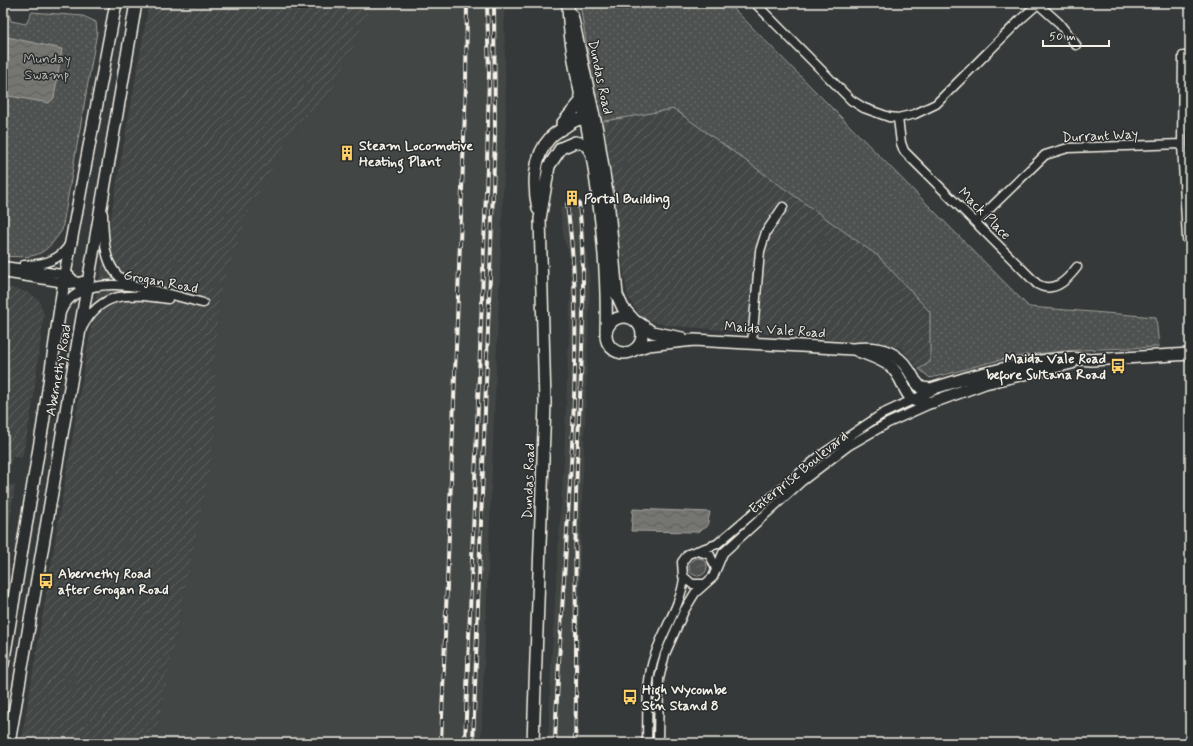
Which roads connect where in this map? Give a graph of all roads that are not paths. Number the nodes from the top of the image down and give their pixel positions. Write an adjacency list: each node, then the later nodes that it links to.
1 (116, 3): 19 (main road, Abernethy Road)
2 (136, 3): 15 (main road, Abernethy Road)
3 (568, 3): 8 (main road, Dundas Road); 10 (main road, Dundas Road)
4 (755, 3): 9 (street)
5 (1039, 4): 6 (street); 9 (street)
6 (1076, 45)
7 (1190, 56): 13 (street)
8 (581, 101): 10 (main road, Dundas Road); 11 (main road, Dundas Road)
9 (898, 118): 18 (street, Mack Place)
10 (590, 125): 11 (main road, Dundas Road); 12 (main road, Dundas Road); 14 (main road, Dundas Road); 26 (main road, Dundas Road)
11 (551, 136): 17 (main road, Dundas Road)
12 (569, 143): 14 (main road); 17 (main road, Dundas Road)
13 (1182, 144): 18 (street, Durrant Way); 20 (street)
14 (591, 152): 26 (main road, Dundas Road)
15 (103, 199): 22 (main road, Abernethy Road); 28 (street)
16 (783, 207): 35 (street)
17 (540, 219): 53 (main road, Dundas Road)
18 (976, 222): 23 (street, Mack Place)
19 (73, 232): 21 (street); 25 (main road, Abernethy Road)
20 (1190, 239)
21 (3, 266): 25 (street)
22 (91, 268): 27 (street); 29 (main road, Abernethy Road)
23 (1077, 268)
24 (3, 273): 25 (street)
25 (64, 279): 27 (street); 30 (main road, Abernethy Road)
26 (611, 281): 31 (main road, Maida Vale Road); 32 (main road, Maida Vale Road)
27 (78, 283): 29 (street)
28 (138, 287): 29 (street, Grogan Road); 34 (street, Grogan Road)
29 (85, 290): 30 (street, Grogan Road); 34 (main road, Abernethy Road)
30 (58, 320): 51 (main road, Abernethy Road)
31 (635, 321): 32 (main road); 33 (main road, Maida Vale Road); 36 (main road)
32 (606, 332): 36 (main road, Maida Vale Road)
33 (694, 340): 35 (main road, Maida Vale Road); 36 (main road, Maida Vale Road)
34 (78, 342): 52 (main road, Abernethy Road)
35 (752, 343): 37 (main road, Maida Vale Road)
36 (636, 349)
37 (853, 349): 40 (main road, Maida Vale Road); 41 (main road, Maida Vale Road)
38 (1190, 354): 39 (main road)
39 (1091, 360): 42 (main road); 44 (main road)
40 (915, 380): 42 (main road); 43 (street)
41 (902, 384): 43 (main road, Maida Vale Road); 45 (street)
42 (936, 389): 43 (street)
43 (917, 399): 44 (main road); 45 (street, Enterprise Boulevard); 46 (street)
44 (933, 402): 46 (street, Enterprise Boulevard)
45 (899, 405): 47 (street, Enterprise Boulevard)
46 (912, 411): 48 (street, Enterprise Boulevard)
47 (697, 551): 48 (street); 49 (street, Enterprise Boulevard)
48 (716, 569): 50 (street, Enterprise Boulevard)
49 (684, 578): 50 (street); 54 (street, Enterprise Boulevard)
50 (706, 583): 55 (street, Enterprise Boulevard)
51 (3, 664)
52 (10, 743)
53 (533, 743)
54 (647, 743)
55 (658, 743)

